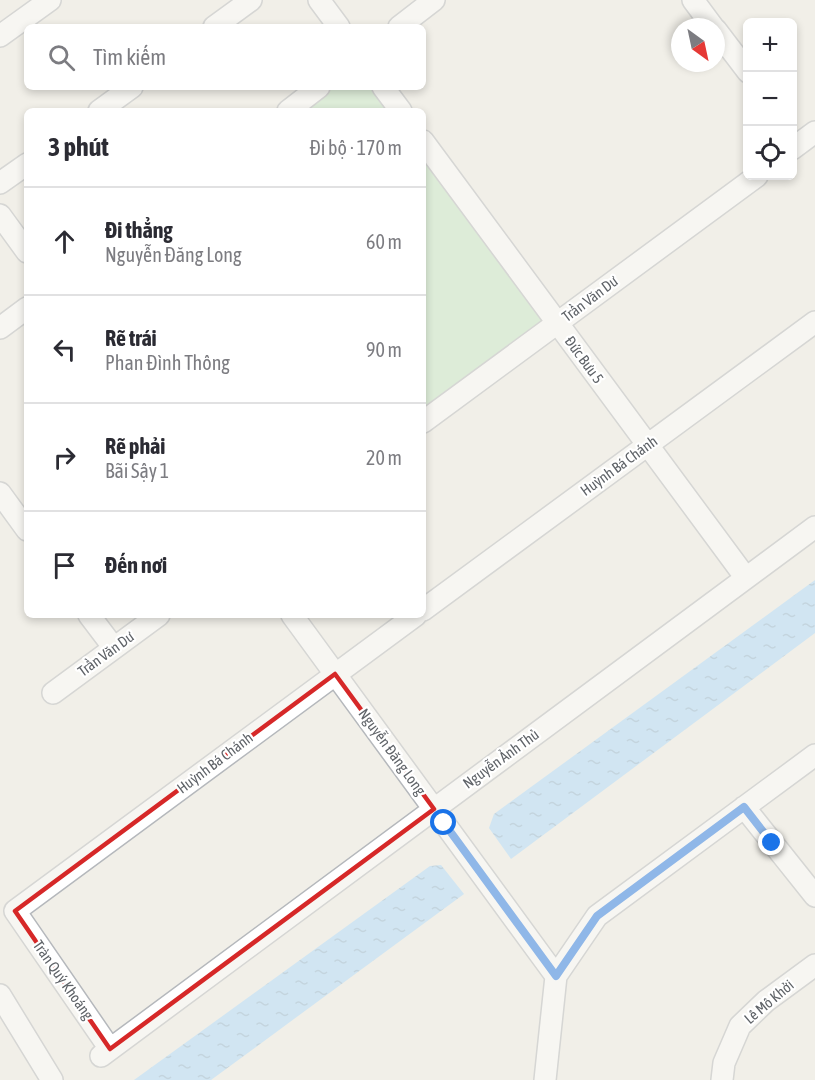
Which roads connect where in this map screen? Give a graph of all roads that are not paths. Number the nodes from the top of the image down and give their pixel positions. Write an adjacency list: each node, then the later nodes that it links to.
1 (50, 0): 10 (street)
2 (251, 0): 7 (street)
3 (319, 0): 8 (street)
4 (434, 0): 9 (street)
5 (693, 0): 6 (street)
6 (707, 18)
7 (218, 24)
8 (337, 24)
9 (403, 24)
10 (0, 36)
11 (725, 42): 12 (street)
12 (743, 67)
13 (128, 90): 16 (street)
14 (315, 90): 17 (street)
15 (385, 90): 18 (street)
16 (103, 108)
17 (292, 108)
18 (399, 108)
19 (426, 145): 27 (street, Đức Bưu 5)
20 (24, 166): 22 (street)
21 (752, 180): 27 (street, Trần Văn Dư)
22 (0, 183)
23 (0, 215): 24 (street)
24 (24, 248)
25 (24, 310): 28 (street)
26 (815, 322): 30 (street, Huỳnh Bá Chánh)
27 (558, 323): 29 (street, Trần Văn Dư); 30 (street, Đức Bưu 5)
28 (0, 328)
29 (426, 420)
30 (648, 445): 34 (street, Đức Bưu 5); 35 (street, Huỳnh Bá Chánh)
31 (0, 493): 32 (street)
32 (24, 526)
33 (815, 527): 34 (street, Nguyễn Ảnh Thủ)
34 (746, 578): 45 (street, Nguyễn Ảnh Thủ)
35 (426, 608)
36 (91, 618): 40 (street)
37 (155, 618): 40 (street, Trần Văn Dư)
38 (294, 618): 41 (street, Nguyễn Đăng Long)
39 (412, 618): 41 (street, Huỳnh Bá Chánh)
40 (114, 648): 42 (street, Trần Văn Dư)
41 (335, 674): 45 (street, Nguyễn Đăng Long); 47 (street, Huỳnh Bá Chánh)
42 (53, 693)
43 (815, 755): 44 (street)
44 (744, 807): 46 (street); 49 (street)
45 (434, 809): 49 (street, Nguyễn Đăng Long); 51 (street, Nguyễn Ảnh Thủ)
46 (815, 896)
47 (15, 911): 51 (street, Tràn Quý Khoáng)
48 (815, 965): 54 (street, Lê Mô Khởi)
49 (556, 976): 53 (street)
50 (0, 995): 52 (street)
51 (105, 1052)
52 (52, 1080)
53 (544, 1080)
54 (722, 1080)

